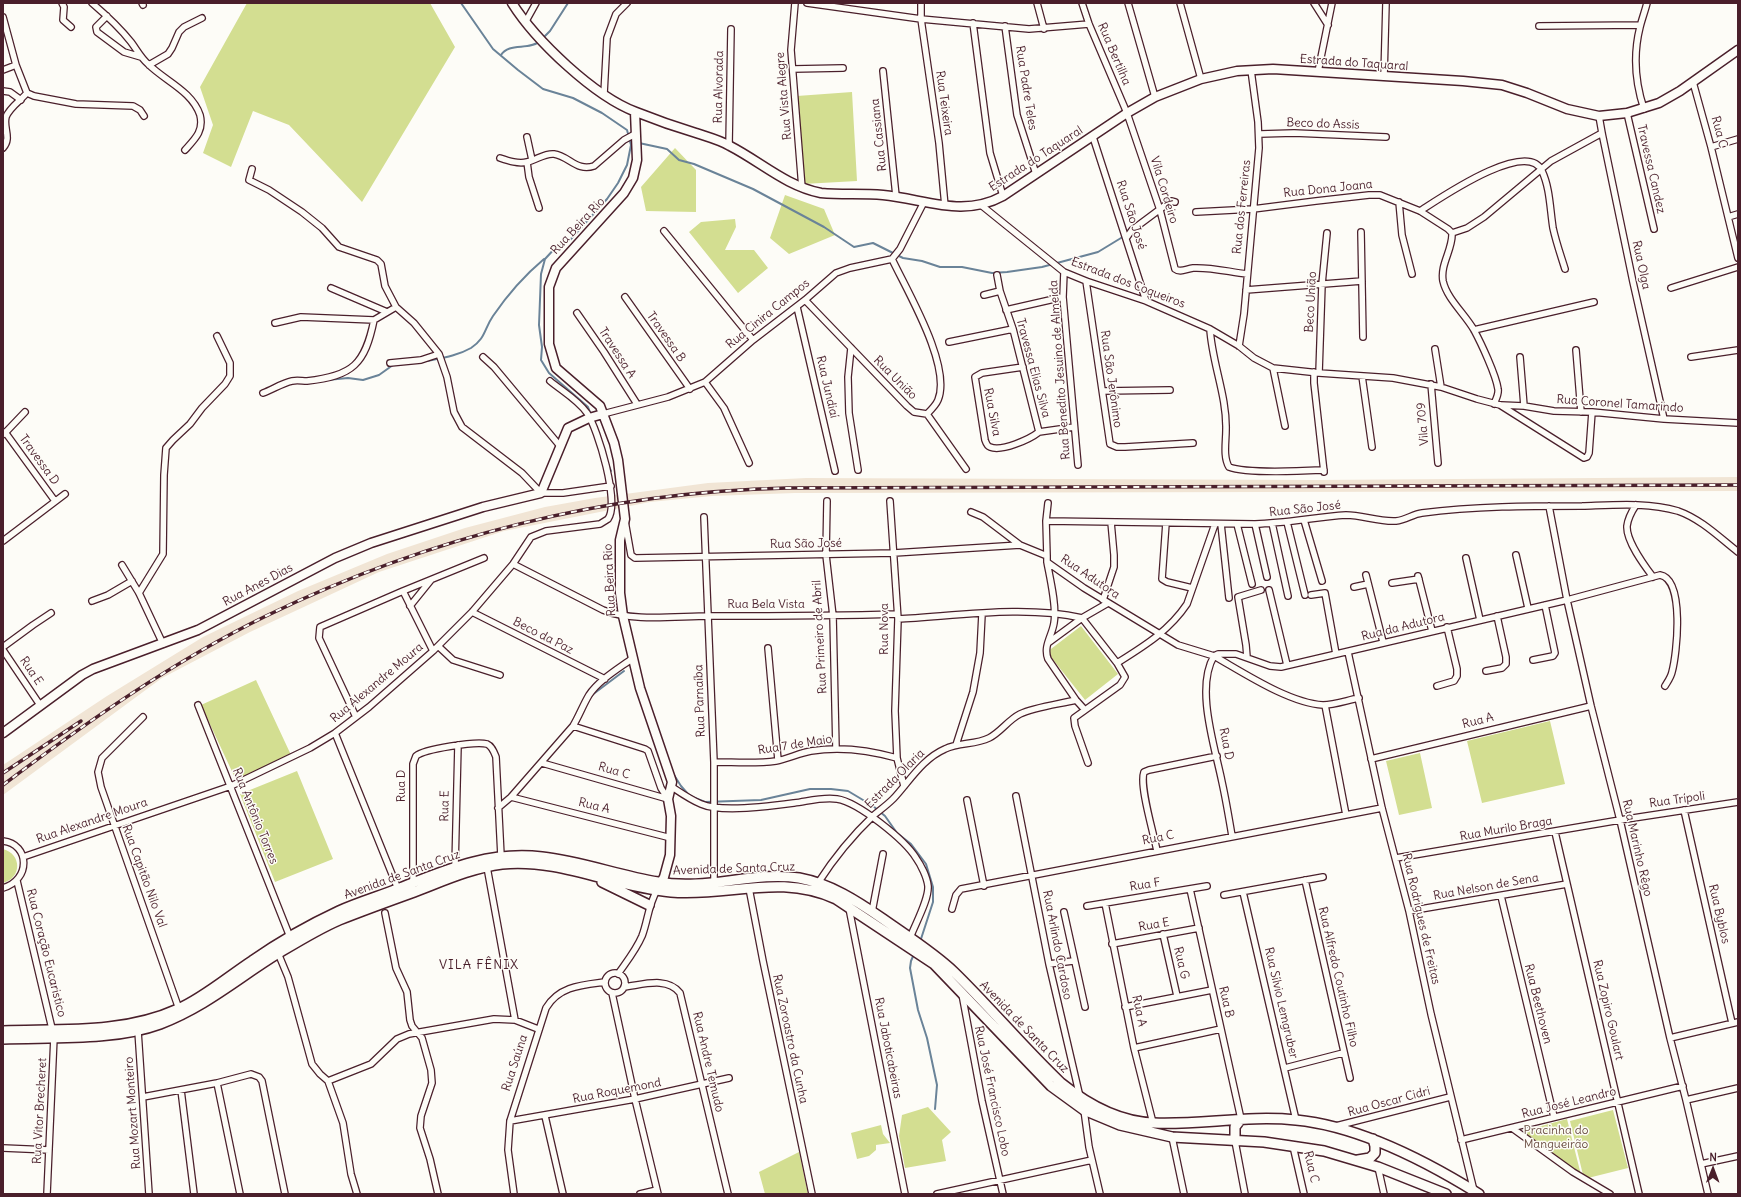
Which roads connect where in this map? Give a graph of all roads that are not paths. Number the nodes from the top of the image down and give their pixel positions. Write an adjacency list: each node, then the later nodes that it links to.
1 (62, 3): 29 (street)
2 (92, 3): 18 (street)
3 (512, 3): 22 (street)
4 (536, 3): 22 (street)
5 (627, 3): 47 (street)
6 (795, 3): 37 (street, Rua Vista Alegre)
7 (808, 3): 17 (street)
8 (921, 3): 21 (street, Rua Teixeira)
9 (1037, 3): 31 (street)
10 (1082, 3): 24 (street, Rua Bertilha)
11 (1128, 3): 48 (street)
12 (1180, 3): 43 (street)
13 (1314, 3): 25 (street)
14 (1332, 3): 25 (street)
15 (1386, 3): 42 (street)
16 (1647, 3): 26 (street)
17 (845, 6): 21 (street)
18 (107, 16): 33 (street); 33 (street)
19 (3, 17): 34 (street)
20 (202, 18): 35 (street)
21 (921, 19): 23 (street); 79 (street, Rua Teixeira)
22 (526, 21): 47 (street)
23 (973, 23): 27 (street); 74 (street)
24 (1089, 24): 31 (street); 52 (street, Rua Bertilha)
25 (1328, 25): 41 (street)
26 (1640, 25): 28 (street); 50 (street)
27 (1006, 26): 31 (street); 71 (street, Rua Padre Teles)
28 (1539, 26)
29 (71, 27)
30 (731, 29): 63 (street, Rua Alvorada)
31 (1044, 29)
32 (1738, 50): 44 (street, Estrada do Taquaral)
33 (141, 57): 35 (street)
34 (16, 65): 38 (street); 46 (street)
35 (148, 65): 66 (street)
36 (843, 68): 37 (street)
37 (793, 69): 72 (street, Rua Vista Alegre)
38 (3, 70)
39 (1251, 70): 41 (street, Estrada do Taquaral); 43 (street, Estrada do Taquaral); 56 (street, Rua dos Ferreiras)
40 (883, 71): 73 (street, Rua Cassiana)
41 (1318, 72): 42 (street, Estrada do Taquaral)
42 (1384, 77): 55 (street, Estrada do Taquaral)
43 (1201, 79): 48 (street, Estrada do Taquaral)
44 (1693, 82): 50 (street, Estrada do Taquaral); 64 (street, Rua C)
45 (3, 91): 49 (street)
46 (27, 93): 49 (street); 54 (street)
47 (604, 94): 51 (street)
48 (1154, 97): 52 (street, Estrada do Taquaral)
49 (21, 100): 65 (street)
50 (1644, 109): 53 (street, Estrada do Taquaral)
51 (634, 112): 61 (street, Rua Beira Rio); 63 (street)
52 (1127, 113): 59 (street, Estrada do Taquaral); 82 (street, Vila Cordeiro)
53 (1627, 113): 55 (street, Estrada do Taquaral); 87 (street, Travessa Candez)
54 (144, 116)
55 (1600, 116): 57 (street, Rua Olga)
56 (1260, 134): 60 (street, Beco do Assis); 81 (street, Rua dos Ferreiras)
57 (1602, 134): 70 (street); 161 (street, Rua Olga)
58 (526, 136): 68 (street)
59 (1093, 137): 71 (street, Estrada do Taquaral); 92 (street, Rua São José)
60 (1386, 137)
61 (635, 138): 68 (street); 158 (street, Rua Beira Rio)
62 (1738, 140): 64 (street)
63 (729, 145): 72 (street)
64 (1711, 147): 86 (street, Rua C)
65 (3, 148)
66 (185, 150)
67 (500, 158): 68 (street)
68 (530, 161): 80 (street)
69 (252, 169): 115 (street)
70 (1542, 169): 83 (street); 91 (street); 97 (street)
71 (1036, 174): 74 (street, Estrada do Taquaral)
72 (802, 188): 73 (street)
73 (896, 196): 75 (street)
74 (1003, 196): 78 (street, Estrada do Taquaral)
75 (924, 202): 79 (street); 94 (street)
76 (1175, 202): 82 (street)
77 (1399, 202): 81 (street, Rua Dona Joana); 83 (street, Rua Dona Joana); 100 (street)
78 (981, 205): 79 (street); 98 (street, Estrada dos Coqueiros)
79 (944, 206)
80 (539, 208)
81 (1253, 209): 84 (street, Rua Dona Joana); 99 (street, Rua dos Ferreiras)
82 (1160, 210): 92 (street); 99 (street, Vila Cordeiro)
83 (1420, 211): 91 (street, Rua Dona Joana)
84 (1196, 212)
85 (1738, 214): 86 (street)
86 (1728, 217): 93 (street, Rua C)
87 (1654, 229)
88 (664, 231): 127 (street)
89 (1361, 232): 103 (street)
90 (1327, 233): 104 (street, Beco União)
91 (1452, 233): 124 (street)
92 (1126, 235): 113 (street, Rua São José)
93 (1737, 248): 95 (street, Rua C)
94 (893, 258): 112 (street, Rua Cinira Campos); 159 (street)
95 (1738, 258)
96 (1738, 267): 106 (street)
97 (1565, 269)
98 (1064, 272): 102 (street, Estrada dos Coqueiros); 111 (street, Rua Benedito Jesuino de Almeida)
99 (1247, 274): 107 (street, Rua dos Ferreiras)
100 (1412, 274)
101 (997, 275): 108 (street, Travessa Elias Silva)
102 (1086, 281): 113 (street, Estrada dos Coqueiros); 149 (street, Rua São Jerônimo)
103 (1362, 281): 104 (street); 126 (street)
104 (1322, 284): 107 (street); 141 (street, Beco União)
105 (332, 288): 118 (street)
106 (1671, 288)
107 (1246, 290): 129 (street, Rua dos Ferreiras)
108 (1000, 291): 109 (street); 117 (street, Travessa Elias Silva)
109 (984, 295)
110 (624, 297): 147 (street, Travessa B)
111 (1064, 297): 117 (street); 164 (street, Rua Benedito Jesuino de Almeida)
112 (805, 300): 116 (street, Rua Cinira Campos); 130 (street, Rua União)
113 (1146, 301): 123 (street, Estrada dos Coqueiros)
114 (1594, 302): 124 (street)
115 (396, 307): 118 (street); 134 (street)
116 (797, 307): 127 (street, Rua Cinira Campos); 175 (street, Rua Jundiaí)
117 (1006, 310): 122 (street, Travessa Elias Silva)
118 (387, 312): 120 (street)
119 (577, 313): 151 (street, Travessa A)
120 (374, 320): 121 (street); 150 (street)
121 (275, 323)
122 (1013, 329): 128 (street); 139 (street, Travessa Elias Silva)
123 (1210, 329): 129 (street, Estrada dos Coqueiros); 141 (street, Beco União)
124 (1474, 330): 152 (street)
125 (217, 336): 223 (street)
126 (1363, 337)
127 (753, 340): 144 (street, Rua Cinira Campos)
128 (949, 342)
129 (1239, 346): 140 (street, Estrada dos Coqueiros)
130 (851, 348): 159 (street, Rua União); 174 (street)
131 (1435, 349): 146 (street)
132 (1576, 350): 156 (street)
133 (1738, 350): 137 (street)
134 (439, 355): 138 (street); 177 (street)
135 (483, 357): 168 (street)
136 (1520, 357): 154 (street)
137 (1691, 357)
138 (390, 363)
139 (1023, 367): 165 (street, Travessa Elias Silva); 165 (street, Rua Silva)
140 (1273, 368): 141 (street, Estrada dos Coqueiros); 163 (street)
141 (1316, 373): 142 (street, Estrada dos Coqueiros)
142 (1362, 376): 145 (street, Estrada dos Coqueiros); 169 (street)
143 (550, 381): 160 (street)
144 (705, 382): 147 (street, Rua Cinira Campos); 171 (street)
145 (1431, 384): 146 (street, Estrada dos Coqueiros); 170 (street, Vila 709)
146 (1441, 387): 152 (street, Estrada dos Coqueiros)
147 (690, 389): 151 (street, Rua Cinira Campos)
148 (1170, 390): 149 (street)
149 (1103, 391): 167 (street, Rua São Jerônimo)
150 (263, 394)
151 (637, 404): 158 (street, Rua Cinira Campos)
152 (1494, 404): 153 (street, Estrada dos Coqueiros)
153 (1500, 405): 154 (street, Rua Coronel Tamarindo); 157 (street, Estrada dos Coqueiros)
154 (1524, 406): 156 (street, Rua Coronel Tamarindo)
155 (24, 412): 166 (street)
156 (1581, 412): 157 (street, Rua Coronel Tamarindo)
157 (1592, 412): 161 (street, Rua Coronel Tamarindo)
158 (602, 414): 160 (street); 187 (street, Rua Beira Rio)
159 (927, 414): 173 (street)
160 (590, 418): 168 (street); 176 (street)
161 (1664, 419): 162 (street, Rua Coronel Tamarindo)
162 (1738, 423)
163 (1286, 426)
164 (1074, 427): 165 (street, Travessa Elias Silva); 172 (street, Rua Benedito Jesuino de Almeida)
165 (1039, 432)
166 (4, 433): 180 (street, Travessa D)
167 (1193, 443)
168 (560, 446): 177 (street)
169 (1372, 447)
170 (1438, 463)
171 (749, 464)
172 (1078, 466)
173 (966, 469)
174 (858, 470)
175 (835, 471)
176 (611, 486): 177 (street); 207 (street, Rua Alexandre Moura)
177 (540, 493): 248 (street, Rua Anes Dias)
178 (65, 494): 180 (street)
179 (827, 500): 201 (street, Rua Primeiro de Abril)
180 (55, 501): 197 (street)
181 (890, 501): 200 (street, Rua Nova)
182 (1048, 503): 189 (street)
183 (1636, 505): 184 (street, Rua São José); 199 (street); 211 (street)
184 (1549, 506): 188 (street, Rua São José); 226 (street, Rua Marinho Rêgo)
185 (970, 512): 198 (street, Rua Adutora)
186 (704, 517): 203 (street, Rua Parnaíba)
187 (625, 519): 203 (street, Rua São José); 236 (street, Rua Beira Rio)
188 (1304, 520): 191 (street, Rua São José); 214 (street)
189 (1046, 521): 190 (street, Rua São José); 206 (street)
190 (1111, 522): 192 (street, Rua São José); 228 (street)
191 (1287, 522): 193 (street, Rua São José); 254 (street)
192 (1166, 523): 194 (street, Rua São José); 219 (street)
193 (1272, 523): 196 (street, Rua São José); 224 (street)
194 (1218, 524): 195 (street, Rua São José); 219 (street); 225 (street)
195 (1237, 524): 196 (street, Rua São José); 216 (street)
196 (1255, 524): 210 (street)
197 (3, 541)
198 (1020, 546): 200 (street, Rua São José); 206 (street, Rua Adutora)
199 (1738, 552)
200 (894, 553): 201 (street, Rua São José); 239 (street, Rua Nova)
201 (826, 554): 203 (street, Rua São José); 238 (street, Rua Primeiro de Abril)
202 (1516, 555): 231 (street)
203 (706, 556): 237 (street, Rua Parnaíba)
204 (484, 558): 212 (street)
205 (1466, 558): 242 (street)
206 (1047, 559): 228 (street, Rua Adutora); 235 (street)
207 (513, 564): 232 (street, Rua Alexandre Moura); 236 (street)
208 (122, 565): 213 (street)
209 (1366, 575): 217 (street)
210 (1267, 577)
211 (1653, 577): 226 (street, Rua da Adutora); 265 (street)
212 (432, 580): 222 (street); 230 (street)
213 (132, 581): 223 (street); 227 (street)
214 (1322, 581)
215 (1392, 583): 244 (street)
216 (1252, 584)
217 (1368, 584): 218 (street); 246 (street)
218 (1354, 586)
219 (1192, 588): 245 (street)
220 (1261, 590): 256 (street)
221 (1269, 590): 260 (street)
222 (403, 591): 230 (street); 273 (street)
223 (139, 593): 248 (street)
224 (1288, 596)
225 (1229, 598)
226 (1566, 600): 229 (street, Rua da Adutora); 271 (street, Rua Marinho Rêgo)
227 (92, 601)
228 (1106, 601): 241 (street); 245 (street, Rua Adutora)
229 (1545, 605): 231 (street, Rua da Adutora); 258 (street)
230 (410, 606): 252 (street)
231 (1528, 608): 240 (street, Rua da Adutora)
232 (472, 612): 249 (street, Rua Alexandre Moura); 263 (street, Beco da Paz)
233 (50, 613): 251 (street)
234 (982, 614): 235 (street, Rua Bela Vista); 239 (street, Rua Bela Vista); 279 (street)
235 (1055, 614): 241 (street, Rua Bela Vista); 247 (street)
236 (624, 616): 237 (street, Rua Bela Vista); 257 (street, Rua Beira Rio)
237 (708, 616): 238 (street, Rua Bela Vista); 285 (street, Rua Parnaíba)
238 (832, 616): 239 (street, Rua Bela Vista); 280 (street, Rua Primeiro de Abril)
239 (898, 616): 282 (street, Rua Nova)
240 (1497, 616): 242 (street, Rua da Adutora); 261 (street)
241 (1082, 618): 247 (street); 259 (street)
242 (1480, 620): 243 (street, Rua da Adutora)
243 (1447, 627): 244 (street, Rua da Adutora); 264 (street)
244 (1432, 631): 246 (street, Rua da Adutora)
245 (1160, 635): 255 (street, Rua da Adutora); 259 (street)
246 (1383, 642): 253 (street, Rua da Adutora)
247 (1047, 643): 267 (street)
248 (163, 644): 268 (street, Rua Anes Dias)
249 (438, 646): 252 (street, Rua Alexandre Moura); 262 (street)
250 (768, 648): 284 (street)
251 (3, 649): 268 (street, Rua E)
252 (433, 651): 273 (street, Rua Alexandre Moura)
253 (1348, 652): 254 (street, Rua da Adutora); 266 (street, Rua Rodrigues de Freitas)
254 (1336, 654): 260 (street, Rua da Adutora)
255 (1214, 656): 256 (street, Rua da Adutora); 270 (street); 281 (street, Rua D)
256 (1247, 657): 260 (street, Rua da Adutora)
257 (633, 658): 263 (street); 290 (street, Rua Beira Rio)
258 (1533, 660)
259 (1117, 663): 272 (street)
260 (1287, 665)
261 (1486, 672)
262 (500, 675)
263 (605, 679): 275 (street)
264 (1437, 686)
265 (1665, 686)
266 (1359, 698): 270 (street); 283 (street, Rua Rodrigues de Freitas)
267 (1076, 700): 272 (street); 279 (street, Estrada Olaria)
268 (40, 705): 276 (street, Rua Anes Dias)
269 (198, 705): 288 (street, Rua Antônio Torres)
270 (1325, 705): 300 (street)
271 (1591, 706): 283 (street, Rua A); 302 (street, Rua Marinho Rêgo)
272 (1085, 710): 287 (street)
273 (356, 716): 277 (street, Rua Alexandre Moura)
274 (143, 717): 303 (street, Rua Capitão Nilo Val)
275 (573, 726): 286 (street); 293 (street)
276 (3, 733)
277 (335, 733): 288 (street, Rua Alexandre Moura); 329 (street)
278 (458, 745): 297 (street, Rua D); 314 (street, Rua E); 320 (street, Rua D)
279 (956, 745): 289 (street, Estrada Olaria)
280 (836, 749): 282 (street, Rua 7 de Maio); 284 (street, Rua 7 de Maio)
281 (1217, 756): 305 (street, Rua D); 308 (street)
282 (897, 758): 289 (street)
283 (1371, 759): 298 (street, Rua Rodrigues de Freitas)
284 (778, 760): 285 (street, Rua 7 de Maio)
285 (714, 762): 296 (street, Rua Parnaíba)
286 (542, 763): 292 (street); 293 (street, Rua C)
287 (1088, 763)
288 (231, 786): 303 (street, Rua Alexandre Moura); 345 (street, Rua Antônio Torres)
289 (904, 786): 301 (street, Estrada Olaria)
290 (672, 788): 293 (street); 296 (street)
291 (1016, 796): 316 (street, Rua Arlindo Cardoso)
292 (511, 797): 297 (street); 306 (street, Rua A)
293 (668, 799): 306 (street)
294 (967, 800): 324 (street)
295 (1738, 802): 299 (street, Rua Trípoli)
296 (714, 806): 301 (street); 322 (street, Rua Parnaíba)
297 (498, 808): 310 (street)
298 (1382, 808): 300 (street, Rua C); 312 (street, Rua Rodrigues de Freitas)
299 (1684, 810): 302 (street, Rua Trípoli); 363 (street, Rua Byblos)
300 (1346, 815): 305 (street, Rua C)
301 (874, 816): 321 (street, Estrada Olaria); 346 (street)
302 (1620, 820): 304 (street, Rua Murilo Braga); 370 (street, Rua Marinho Rêgo)
303 (114, 825): 311 (street, Rua Alexandre Moura); 361 (street, Rua Capitão Nilo Val)
304 (1555, 832): 312 (street, Rua Murilo Braga); 323 (street, Rua Zopiro Goulart)
305 (1232, 836): 308 (street, Rua C)
306 (671, 838): 326 (street)
307 (3, 842): 311 (street)
308 (1157, 851): 316 (street, Rua C)
309 (883, 854): 340 (street)
310 (501, 856): 314 (main road, Avenida de Santa Cruz); 326 (main road, Avenida de Santa Cruz)
311 (23, 857): 319 (street)
312 (1396, 858): 339 (street, Rua Rodrigues de Freitas)
313 (487, 866): 315 (main road, Avenida de Santa Cruz); 349 (main road, Avenida de Santa Cruz); 362 (street)
314 (455, 867): 320 (main road, Avenida de Santa Cruz)
315 (589, 875): 326 (main road, Avenida de Santa Cruz); 335 (main road)
316 (1032, 876): 324 (street, Rua C); 351 (street, Rua Arlindo Cardoso)
317 (1323, 877): 318 (street)
318 (1305, 880): 331 (street); 373 (street, Rua Alfredo Coutinho Filho)
319 (17, 881): 327 (street); 369 (street, Rua Coração Eucaristico)
320 (413, 883): 329 (main road, Avenida de Santa Cruz)
321 (818, 883): 322 (main road, Avenida de Santa Cruz); 340 (main road, Avenida de Santa Cruz)
322 (714, 884): 326 (main road, Avenida de Santa Cruz)
323 (1567, 884): 333 (street, Rua Nelson de Sena); 388 (street, Rua Zopiro Goulart)
324 (984, 886): 338 (street, Rua C)
325 (1207, 886): 330 (street, Rua F)
326 (659, 887): 328 (main road, Avenida de Santa Cruz); 335 (street)
327 (3, 888)
328 (749, 888): 337 (main road, Avenida de Santa Cruz); 424 (street, Rua Zoroastro da Cunha)
329 (398, 889): 345 (main road, Avenida de Santa Cruz)
330 (1190, 889): 334 (street, Rua F); 343 (street, Rua B)
331 (1243, 892): 332 (street); 374 (street, Rua Sílvio Lemgruber)
332 (1224, 895)
333 (1500, 896): 339 (street, Rua Nelson de Sena); 391 (street, Rua Beethoven)
334 (1105, 903): 336 (street, Rua F); 347 (street, Rua A)
335 (649, 905): 352 (street)
336 (1087, 906)
337 (849, 907): 346 (main road, Avenida de Santa Cruz); 425 (street, Rua Jaboticabeiras)
338 (952, 909)
339 (1409, 911): 384 (street, Rua Rodrigues de Freitas)
340 (872, 912): 346 (main road, Avenida de Santa Cruz)
341 (1064, 912): 350 (street)
342 (385, 913): 368 (street)
343 (1200, 928): 344 (street, Rua E); 355 (street, Rua B)
344 (1164, 934): 347 (street, Rua E); 358 (street, Rua G)
345 (290, 937): 361 (main road, Avenida de Santa Cruz)
346 (912, 942): 348 (main road, Avenida de Santa Cruz)
347 (1112, 944): 360 (street, Rua A)
348 (924, 952): 356 (main road, Avenida de Santa Cruz); 385 (main road, Avenida de Santa Cruz)
349 (278, 953): 367 (main road, Avenida de Santa Cruz); 377 (street)
350 (1073, 961): 351 (street); 359 (street)
351 (1049, 964): 385 (street, Rua Arlindo Cardoso)
352 (618, 974): 353 (street); 354 (street)
353 (605, 982): 357 (street); 364 (street, Rua Saúna)
354 (624, 987): 357 (street); 379 (street, Rua Andre Temudo)
355 (1212, 990): 358 (street); 365 (street, Rua B)
356 (962, 991): 389 (main road, Avenida de Santa Cruz); 410 (street, Rua José Francisco Lobo)
357 (612, 993): 386 (street)
358 (1177, 996): 360 (street)
359 (1085, 1007)
360 (1126, 1007): 372 (street, Rua A)
361 (179, 1009): 369 (main road, Avenida de Santa Cruz)
362 (515, 1020): 364 (street); 368 (street)
363 (1735, 1022): 370 (street)
364 (538, 1029): 394 (street, Rua Saúna)
365 (1221, 1029): 372 (street); 392 (street, Rua B)
366 (3, 1031): 369 (main road, Avenida de Santa Cruz)
367 (138, 1031): 369 (main road, Avenida de Santa Cruz); 383 (street, Rua Mozart Monteiro)
368 (421, 1032): 377 (street); 419 (street)
369 (54, 1033): 371 (main road, Avenida de Santa Cruz); 404 (street, Rua Vitor Brecheret)
370 (1670, 1038): 380 (street, Rua Marinho Rêgo)
371 (3, 1039)
372 (1134, 1048): 395 (street, Rua A)
373 (1343, 1053): 374 (street); 376 (street, Rua Alfredo Coutinho Filho)
374 (1285, 1068): 393 (street, Rua Sílvio Lemgruber)
375 (729, 1078): 379 (street, Rua Roquemond)
376 (1350, 1078)
377 (328, 1081): 418 (street)
378 (217, 1083): 382 (street); 416 (street); 417 (street)
379 (701, 1085): 386 (street, Rua Roquemond); 423 (street, Rua Andre Temudo)
380 (1683, 1086): 387 (street, Rua Marinho Rêgo); 388 (street, Rua José Leandro)
381 (1738, 1088): 387 (street)
382 (182, 1090): 383 (street); 415 (street)
383 (143, 1097): 414 (street, Rua Mozart Monteiro)
384 (1450, 1097): 396 (street, Rua Oscar Cidri); 400 (street, Rua Rodrigues de Freitas)
385 (1080, 1098): 395 (main road, Avenida de Santa Cruz)
386 (635, 1099): 390 (street, Rua Roquemond); 411 (street)
387 (1686, 1100): 408 (street, Rua Marinho Rêgo)
388 (1619, 1102): 391 (street, Rua José Leandro); 435 (street, Rua Zopiro Goulart)
389 (1084, 1110): 398 (main road, Avenida de Santa Cruz); 406 (street)
390 (544, 1116): 394 (street, Rua Roquemond); 421 (street)
391 (1554, 1117): 397 (street, Rua José Leandro)
392 (1241, 1119): 393 (main road, Avenida de Santa Cruz); 395 (main road, Avenida de Santa Cruz); 401 (main road)
393 (1296, 1120): 396 (main road, Avenida de Santa Cruz)
394 (510, 1121): 420 (street, Rua Saúna)
395 (1153, 1123)
396 (1332, 1127): 399 (main road, Avenida de Santa Cruz)
397 (1512, 1128): 400 (street, Rua José Leandro); 434 (street)
398 (1172, 1138): 401 (main road, Avenida de Santa Cruz); 429 (street)
399 (1373, 1139): 407 (main road); 412 (main road, Avenida de Santa Cruz)
400 (1461, 1140): 412 (street, Rua Rodrigues de Freitas)
401 (1235, 1141): 402 (main road, Avenida de Santa Cruz); 430 (street)
402 (1293, 1146): 407 (main road, Avenida de Santa Cruz); 431 (street, Rua C)
403 (3, 1148): 404 (street)
404 (49, 1150): 413 (street, Rua Vitor Brecheret)
405 (1738, 1156): 408 (street)
406 (1092, 1160): 410 (street); 428 (street)
407 (1355, 1160): 409 (main road, Avenida de Santa Cruz)
408 (1701, 1164): 436 (street, Rua Marinho Rêgo)
409 (1378, 1167): 432 (street); 433 (main road, Avenida de Santa Cruz)
410 (1000, 1179): 426 (street); 427 (street, Rua José Francisco Lobo)
411 (657, 1192): 422 (street)
412 (1476, 1192)
413 (47, 1194)
414 (149, 1194)
415 (194, 1194)
416 (240, 1194)
417 (286, 1194)
418 (357, 1194)
419 (438, 1194)
420 (514, 1194)
421 (563, 1194)
422 (640, 1194)
423 (728, 1194)
424 (812, 1194)
425 (904, 1194)
426 (936, 1194)
427 (1003, 1194)
428 (1100, 1194)
429 (1184, 1194)
430 (1245, 1194)
431 (1304, 1194)
432 (1384, 1194)
433 (1446, 1194)
434 (1610, 1194)
435 (1639, 1194)
436 (1708, 1194)

